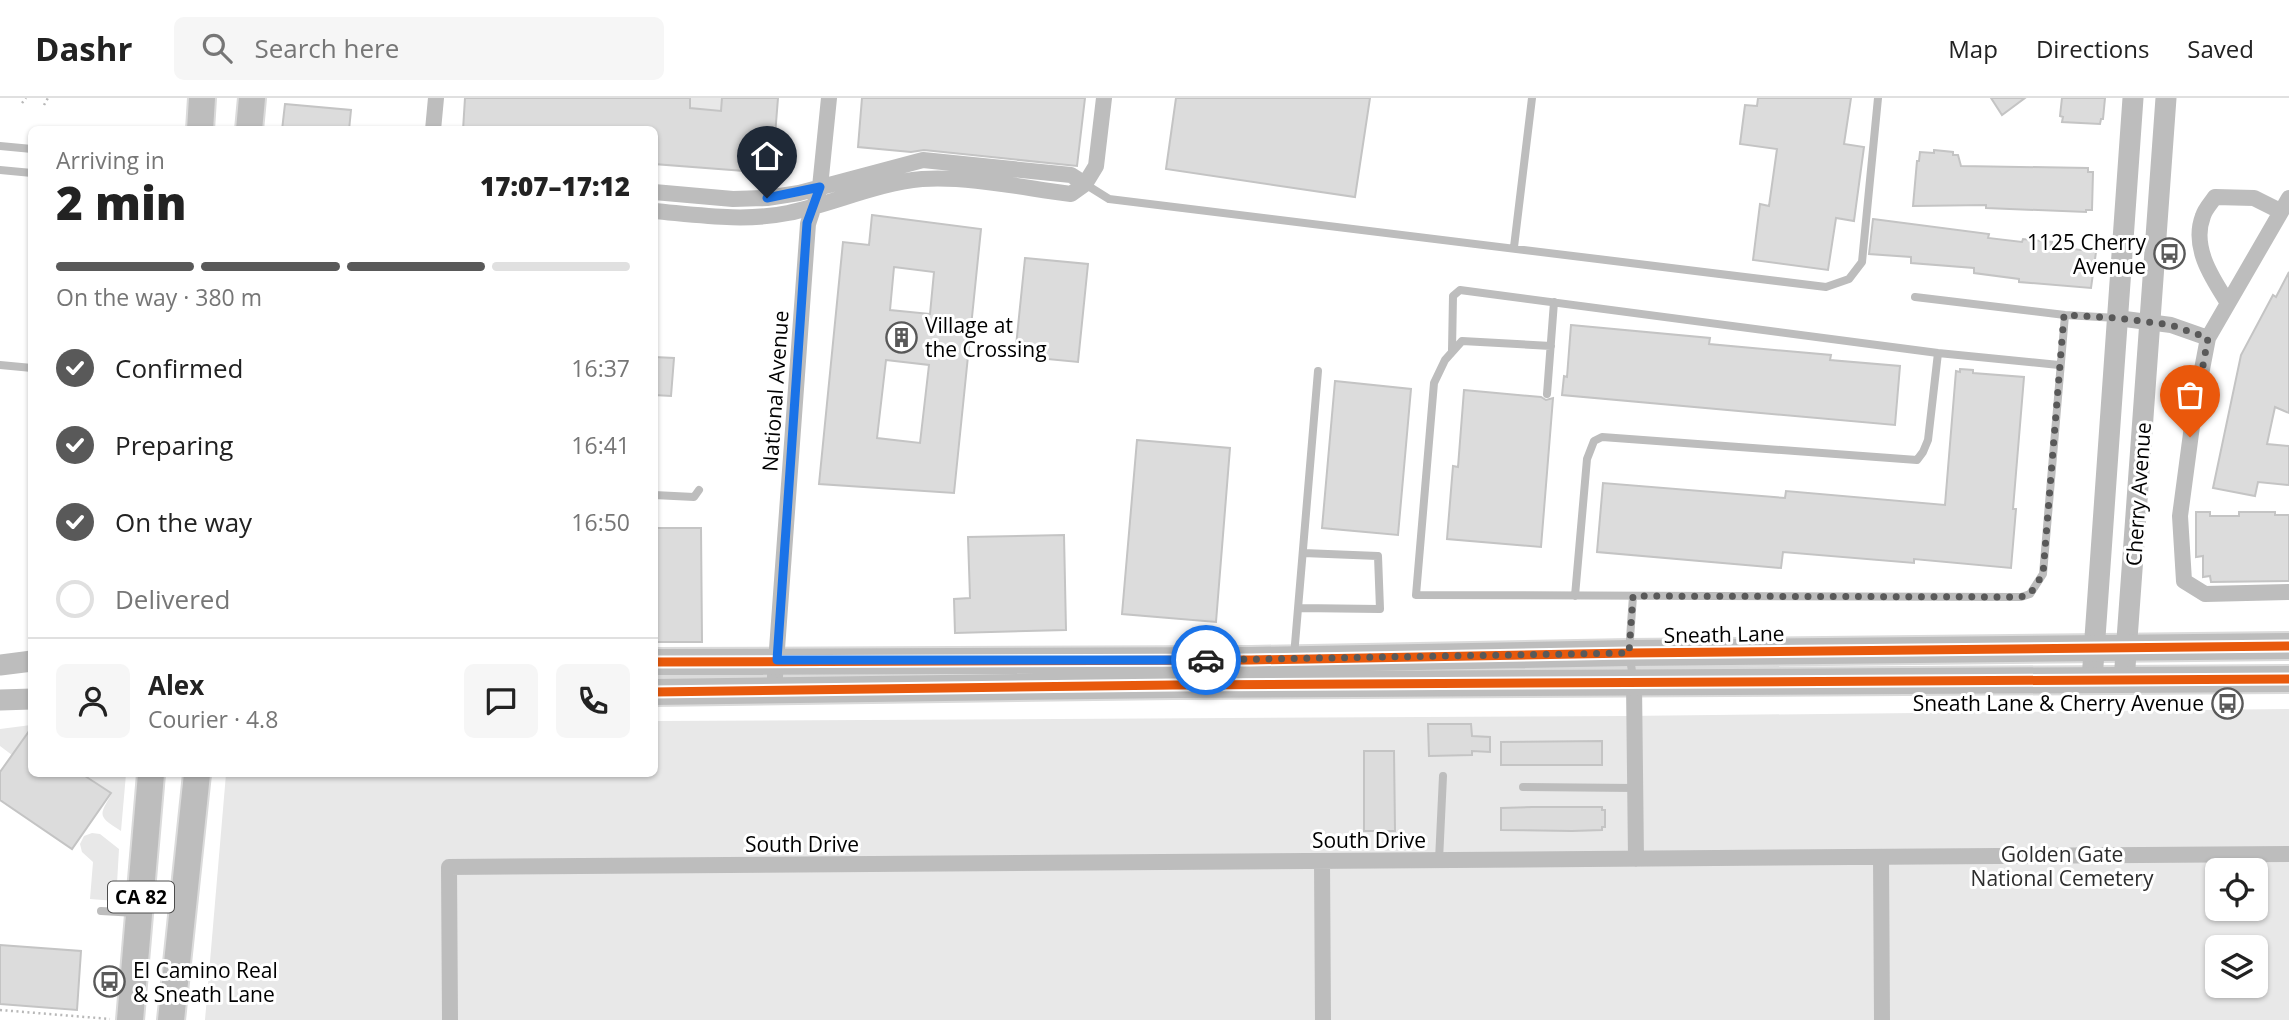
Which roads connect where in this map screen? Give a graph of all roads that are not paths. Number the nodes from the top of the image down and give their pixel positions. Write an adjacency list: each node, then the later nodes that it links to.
1 (202, 98): 10 (main road)
2 (252, 98): 11 (main road)
3 (436, 98): 12 (street)
4 (830, 98): 18 (street, National Avenue)
5 (1104, 98): 17 (street)
6 (1532, 98): 23 (lane)
7 (1878, 98): 23 (lane)
8 (2133, 98): 28 (street, Cherry Avenue)
9 (2166, 98): 29 (street, Cherry Avenue)
10 (200, 126)
11 (249, 126)
12 (433, 126)
13 (0, 146): 14 (lane)
14 (28, 149)
15 (0, 170): 16 (lane)
16 (28, 173)
17 (1085, 184): 18 (street); 21 (street); 23 (lane)
18 (820, 187): 19 (street); 21 (street, National Avenue)
19 (658, 192)
20 (2284, 204): 26 (street); 26 (street)
21 (812, 207): 22 (street); 51 (street, National Avenue)
22 (658, 211)
23 (1514, 247)
24 (1915, 297): 27 (lane)
25 (1555, 302): 31 (lane); 32 (lane); 33 (lane)
26 (2228, 303): 30 (street)
27 (2064, 315): 28 (lane); 35 (lane)
28 (2118, 318): 29 (street); 47 (street, Cherry Avenue)
29 (2150, 322): 30 (street); 48 (street, Cherry Avenue)
30 (2208, 338): 42 (street)
31 (1551, 346): 32 (lane); 38 (lane)
32 (1451, 350): 43 (lane)
33 (1938, 353): 35 (lane); 43 (lane)
34 (0, 365): 36 (lane)
35 (2059, 365): 44 (lane)
36 (28, 368)
37 (1318, 371): 41 (lane)
38 (1547, 394)
39 (699, 491): 40 (lane)
40 (658, 495)
41 (1303, 553): 45 (lane); 45 (lane)
42 (2289, 592)
43 (1575, 596): 44 (lane)
44 (1633, 596): 49 (lane)
45 (1298, 608): 50 (lane)
46 (2289, 646): 48 (main road, Sneath Lane)
47 (2094, 648): 48 (main road, Sneath Lane); 49 (main road, Sneath Lane); 56 (street, Cherry Avenue)
48 (2126, 648): 57 (street, Cherry Avenue)
49 (1629, 653): 50 (main road, Sneath Lane); 58 (lane)
50 (1294, 659): 51 (main road, Sneath Lane)
51 (777, 660): 53 (main road, Sneath Lane); 59 (street, National Avenue)
52 (28, 662): 54 (street)
53 (658, 662)
54 (0, 665)
55 (2289, 679): 57 (main road)
56 (2092, 680): 57 (main road); 58 (main road)
57 (2123, 681)
58 (1634, 684): 59 (main road); 67 (street)
59 (775, 690): 60 (main road)
60 (658, 692)
61 (28, 699): 62 (street)
62 (0, 700)
63 (1443, 776): 71 (lane)
64 (151, 777): 74 (main road, CA 82)
65 (197, 777): 76 (main road, CA 82)
66 (1523, 787): 67 (lane)
67 (1635, 788): 70 (street)
68 (2289, 854): 69 (street, South Drive)
69 (1881, 857): 70 (street, South Drive); 79 (street)
70 (1636, 859): 71 (street, South Drive)
71 (1438, 860): 72 (street, South Drive)
72 (1322, 861): 77 (street, South Drive); 78 (street)
73 (101, 911): 74 (lane)
74 (139, 914): 75 (main road, CA 82)
75 (130, 1020)
76 (171, 1020)
77 (450, 1020)
78 (1323, 1020)
79 (1882, 1020)

